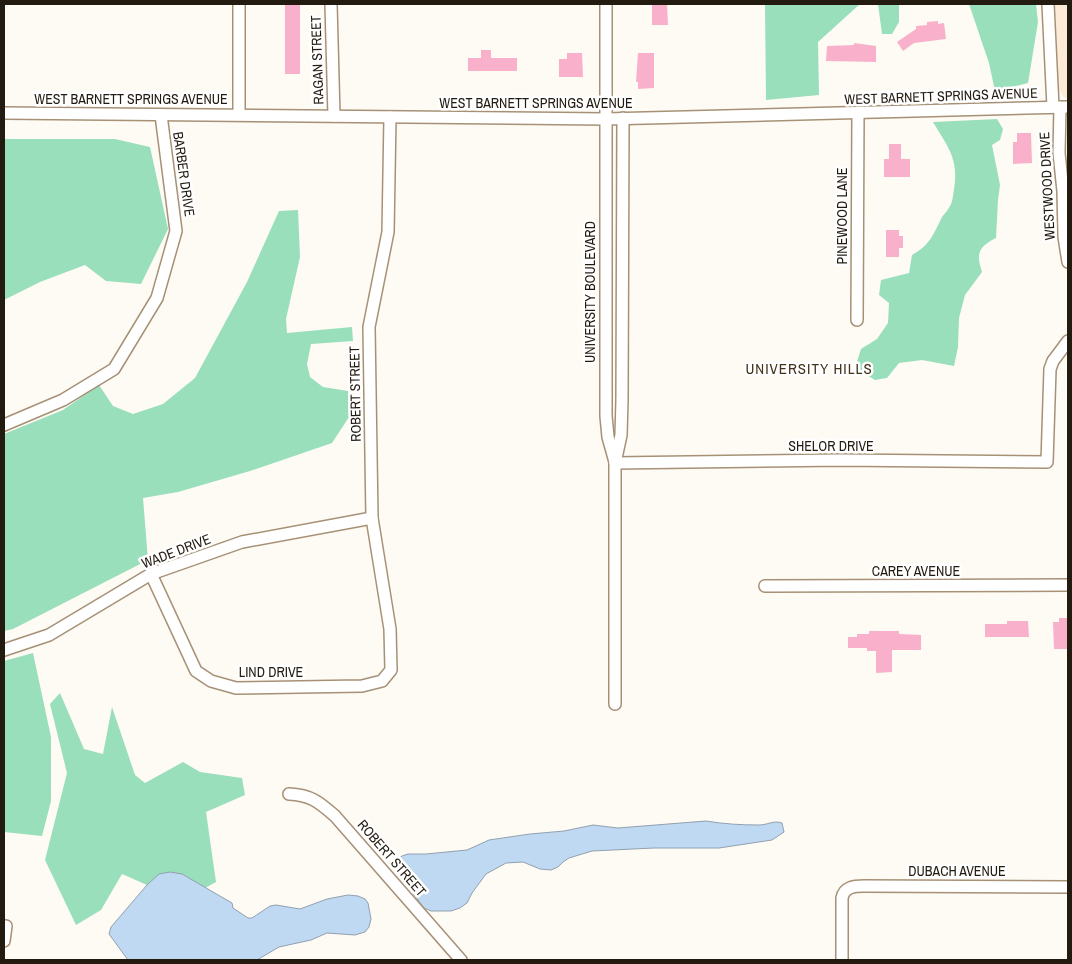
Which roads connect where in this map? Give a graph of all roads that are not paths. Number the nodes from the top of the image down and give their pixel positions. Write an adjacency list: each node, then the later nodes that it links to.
1 (239, 4): 8 (street)
2 (331, 4): 10 (street, RAGAN STREET)
3 (606, 4): 13 (street, UNIVERSITY BOULEVARD)
4 (1048, 4): 5 (street, WESTWOOD DRIVE)
5 (1060, 107): 7 (street, WEST BARNETT SPRINGS AVENUE); 14 (street, WESTWOOD DRIVE)
6 (4, 113): 9 (street, WEST BARNETT SPRINGS AVENUE)
7 (858, 113): 12 (street, WEST BARNETT SPRINGS AVENUE); 15 (street, PINEWOOD LANE)
8 (239, 114): 9 (street, WEST BARNETT SPRINGS AVENUE); 10 (street, WEST BARNETT SPRINGS AVENUE)
9 (161, 115): 17 (street, BARBER DRIVE)
10 (334, 116): 11 (street, WEST BARNETT SPRINGS AVENUE)
11 (390, 117): 13 (street, WEST BARNETT SPRINGS AVENUE); 19 (street, ROBERT STREET)
12 (623, 118): 13 (street, WEST BARNETT SPRINGS AVENUE); 18 (street, UNIVERSITY BOULEVARD)
13 (606, 119): 18 (street, UNIVERSITY BOULEVARD)
14 (1068, 262)
15 (857, 320)
16 (1068, 341): 18 (street, SHELOR DRIVE)
17 (4, 425)
18 (615, 463): 25 (street, UNIVERSITY BOULEVARD)
19 (372, 518): 20 (street, WADE DRIVE); 24 (street, ROBERT STREET)
20 (151, 574): 23 (street, WADE DRIVE); 24 (street, LIND DRIVE)
21 (1068, 585): 22 (street, CAREY AVENUE)
22 (765, 586)
23 (4, 650)
24 (391, 670)
25 (615, 704)
26 (289, 794): 30 (street, ROBERT STREET)
27 (1068, 887): 31 (street, DUBACH AVENUE)
28 (4, 926): 29 (street)
29 (4, 941)
30 (461, 960)
31 (842, 960)

